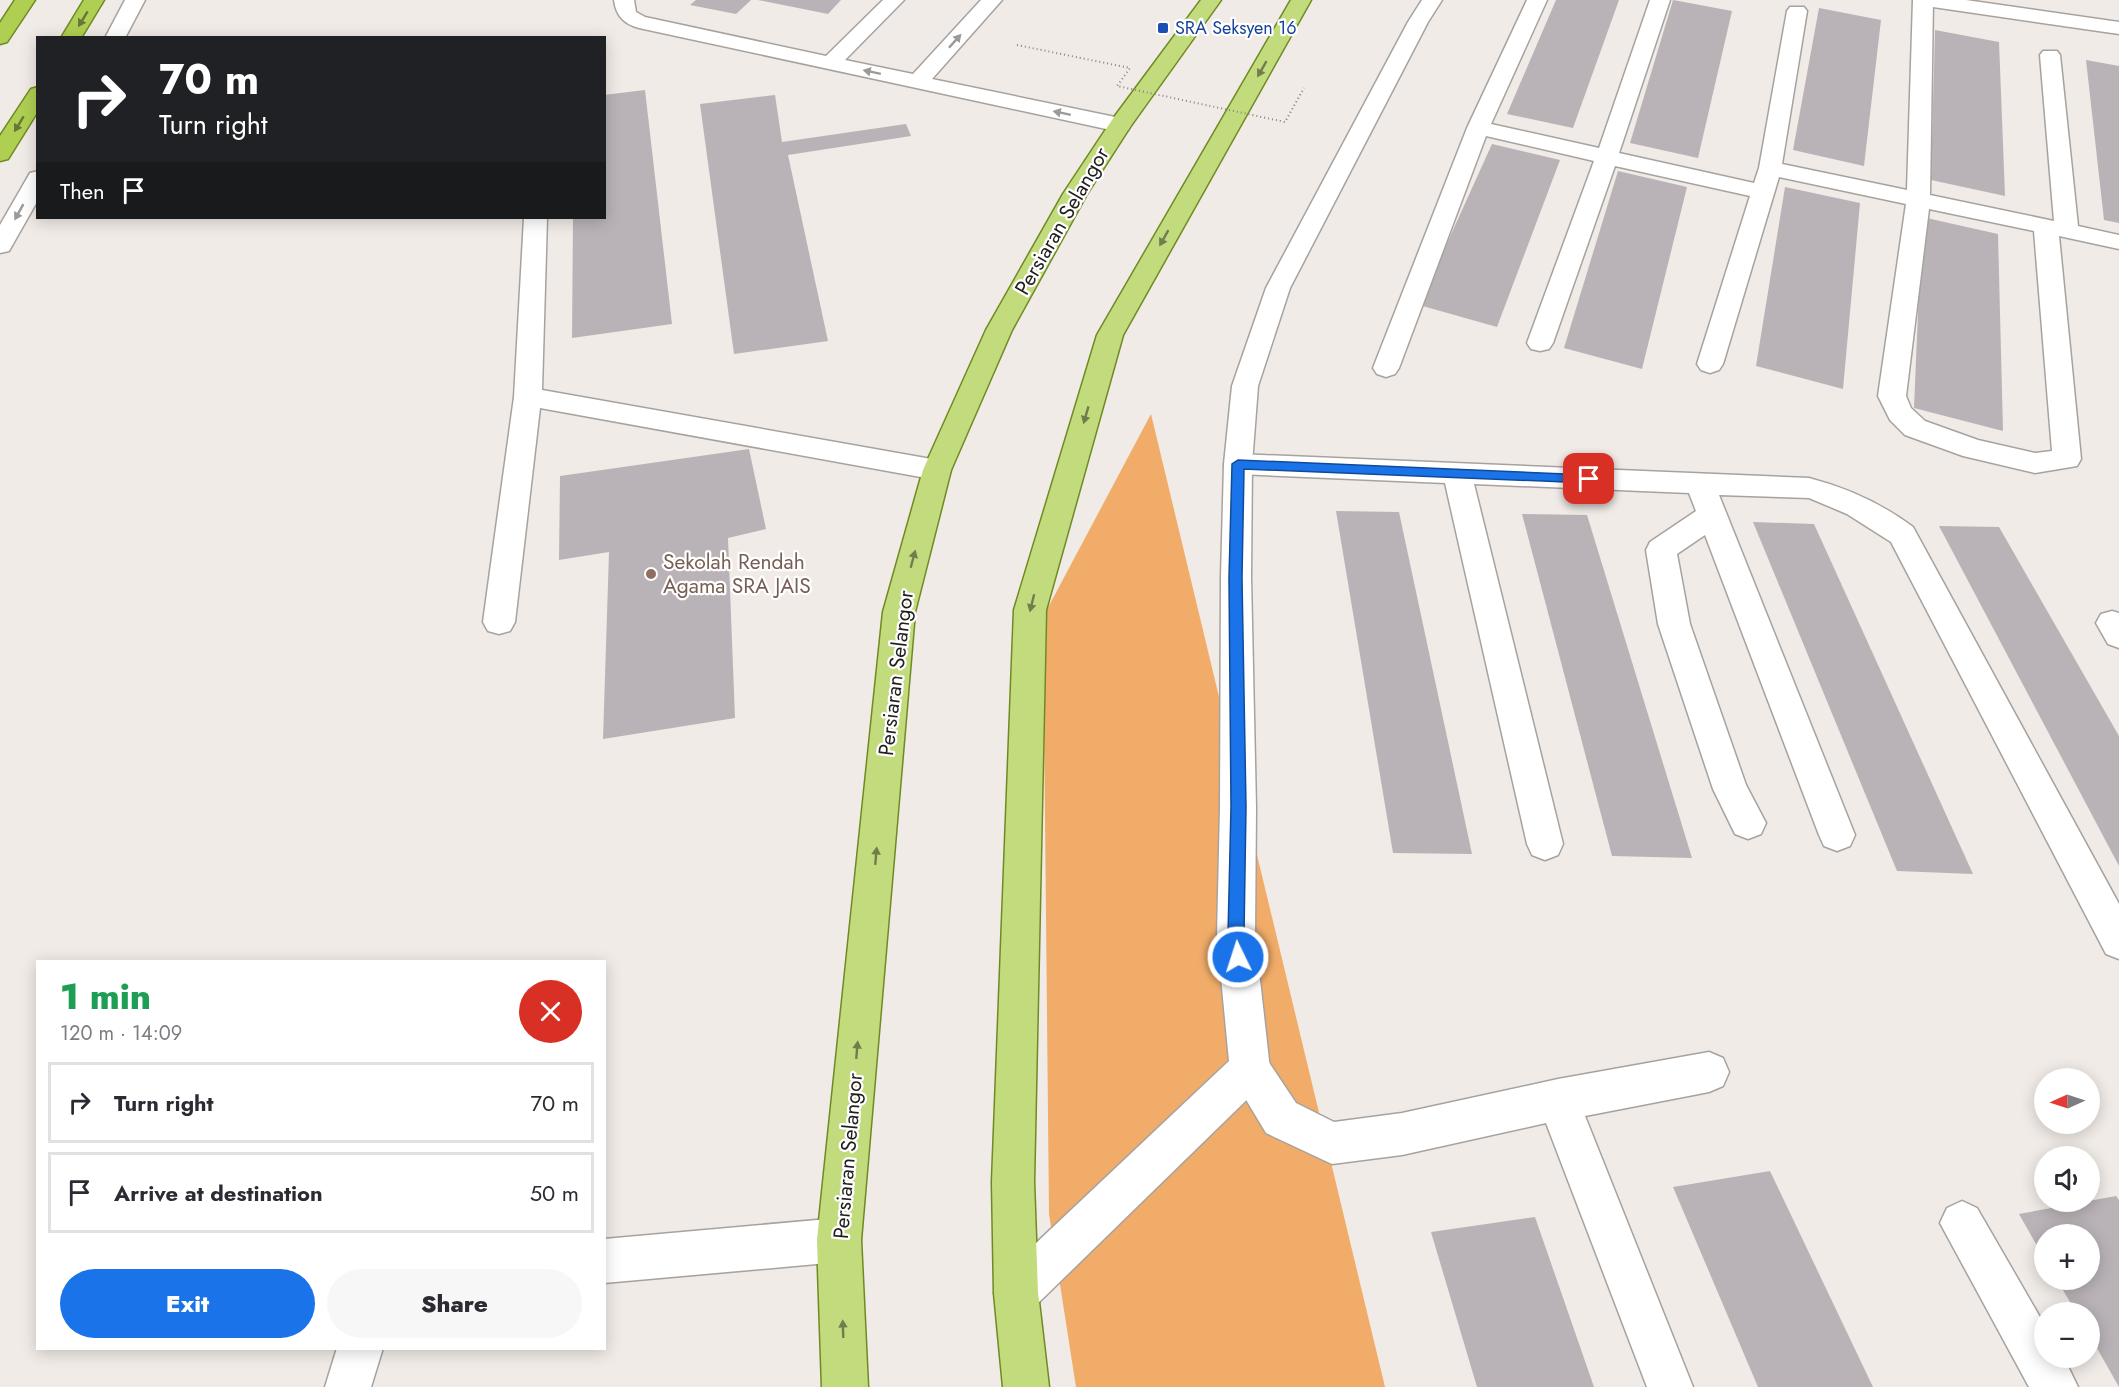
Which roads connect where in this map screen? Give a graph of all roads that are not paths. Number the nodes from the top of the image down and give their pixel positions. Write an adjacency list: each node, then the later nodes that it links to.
1 (26, 0): 17 (highway)
2 (94, 0): 15 (highway, one-way to 15)
3 (135, 0): 16 (street)
4 (624, 0): 19 (street)
5 (894, 0): 19 (street)
6 (992, 0): 20 (street, one-way to 6)
7 (1211, 0): 22 (main road, Persiaran Selangor)
8 (1301, 0): 54 (main road, one-way to 54)
9 (1432, 0): 38 (street)
10 (1537, 0): 23 (street)
11 (1660, 0): 25 (street)
12 (1924, 0): 14 (street); 29 (street)
13 (1797, 11): 26 (street)
14 (2119, 28)
15 (72, 36)
16 (116, 36)
17 (0, 38)
18 (2050, 55): 31 (street)
19 (830, 63): 20 (street, one-way to 19)
20 (918, 82): 22 (street, one-way to 20)
21 (36, 96): 24 (highway, one-way to 24)
22 (1119, 125): 39 (main road, Persiaran Selangor)
23 (1478, 128): 25 (street); 36 (street)
24 (0, 154)
25 (1607, 157): 28 (street); 34 (street)
26 (1770, 168): 28 (street); 29 (street)
27 (36, 182): 33 (street, one-way to 33)
28 (1763, 192): 35 (street)
29 (1918, 200): 31 (street); 31 (street)
30 (535, 219): 37 (street)
31 (2056, 229): 32 (street)
32 (2119, 242)
33 (0, 246)
34 (1540, 343)
35 (1710, 364)
36 (1386, 368)
37 (528, 397): 39 (street); 43 (street)
38 (1238, 464): 40 (street); 48 (street)
39 (937, 470): 52 (main road, Persiaran Selangor, one-way to 39)
40 (1457, 474): 41 (street); 46 (street)
41 (1700, 483): 42 (street); 47 (street)
42 (1712, 516): 44 (street); 45 (street)
43 (499, 622)
44 (1748, 823)
45 (1837, 835)
46 (1545, 844)
47 (2119, 941)
48 (1250, 1069): 50 (street); 54 (street)
49 (1709, 1072): 50 (street)
50 (1558, 1100): 59 (street)
51 (1962, 1223): 60 (street)
52 (839, 1239): 53 (street); 57 (main road, Persiaran Selangor, one-way to 52)
53 (606, 1261)
54 (1016, 1293): 58 (main road)
55 (359, 1350): 56 (street)
56 (348, 1387)
57 (845, 1387)
58 (1026, 1387)
59 (1670, 1387)
60 (2055, 1387)

